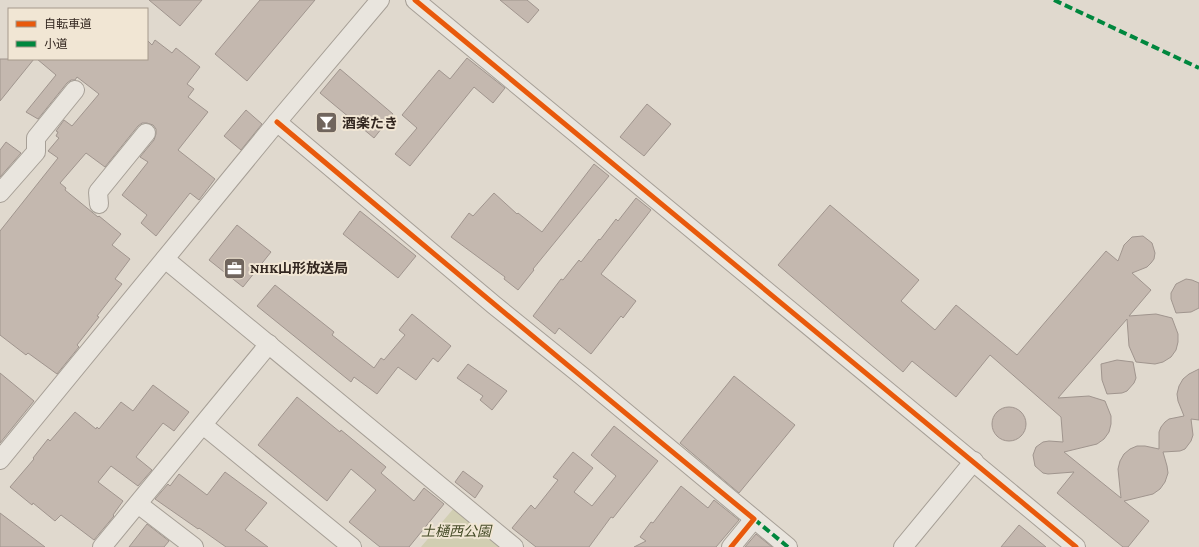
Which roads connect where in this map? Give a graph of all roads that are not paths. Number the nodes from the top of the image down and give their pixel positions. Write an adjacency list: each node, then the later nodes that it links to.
1 (380, 0): 4 (street)
2 (414, 0): 12 (street)
3 (75, 90): 6 (street)
4 (277, 122): 8 (street); 14 (street)
5 (146, 133): 7 (street)
6 (0, 193)
7 (99, 204)
8 (165, 259): 9 (street); 11 (street)
9 (269, 344): 10 (street); 18 (street)
10 (203, 425): 13 (street); 17 (street)
11 (0, 460)
12 (974, 461): 21 (street); 22 (street)
13 (138, 504): 15 (street); 16 (street)
14 (754, 519): 19 (street); 20 (street)
15 (102, 547)
16 (194, 547)
17 (352, 547)
18 (514, 547)
19 (731, 547)
20 (788, 547)
21 (903, 547)
22 (1076, 547)

